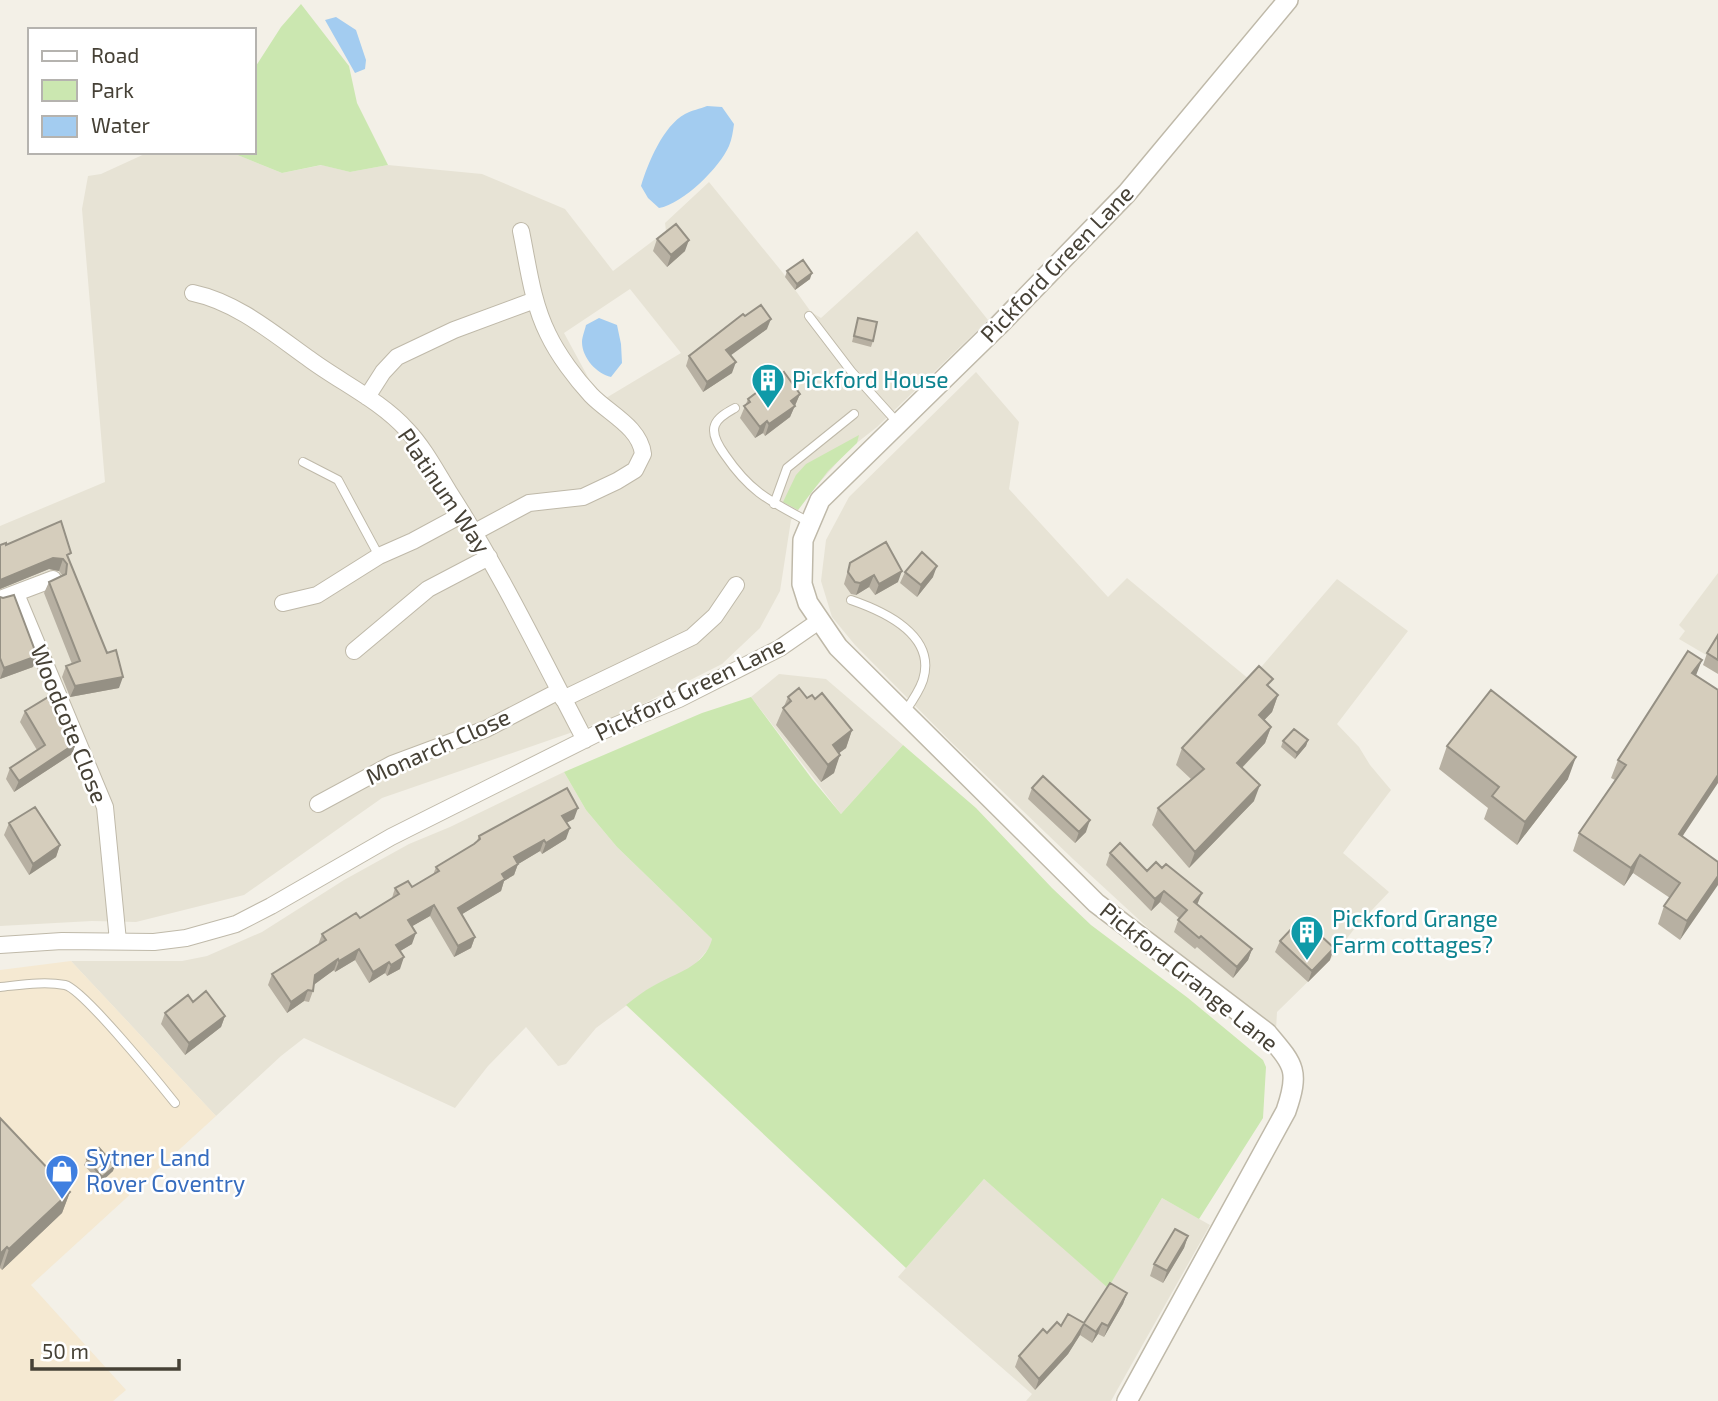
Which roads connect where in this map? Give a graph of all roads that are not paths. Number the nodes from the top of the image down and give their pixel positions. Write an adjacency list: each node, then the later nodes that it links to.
1 (1288, 0): 9 (street, Pickford Green Lane)
2 (521, 230): 4 (street)
3 (193, 293): 6 (street, Platinum Way)
4 (535, 300): 6 (street); 14 (street)
5 (809, 316): 9 (lane)
6 (367, 397): 12 (street, Platinum Way)
7 (735, 408): 11 (lane)
8 (854, 414): 11 (lane)
9 (897, 422): 13 (street, Pickford Green Lane)
10 (303, 462): 15 (lane)
11 (774, 504): 13 (lane)
12 (463, 514): 14 (street, Platinum Way); 15 (street)
13 (810, 522): 22 (street, Pickford Green Lane)
14 (475, 532): 16 (street, Platinum Way)
15 (379, 556): 21 (street)
16 (489, 557): 23 (street); 24 (street, Platinum Way)
17 (53, 579): 19 (street)
18 (736, 585): 24 (street, Monarch Close)
19 (8, 597): 28 (street, Woodcote Close)
20 (851, 600): 25 (lane)
21 (283, 603)
22 (819, 621): 25 (street, Pickford Grange Lane); 26 (street, Pickford Green Lane)
23 (354, 651)
24 (561, 695): 26 (street, Platinum Way); 27 (street, Monarch Close)
25 (904, 713): 32 (street, Pickford Grange Lane)
26 (585, 740): 28 (street, Pickford Green Lane)
27 (318, 804)
28 (118, 941): 29 (street, Pickford Green Lane)
29 (0, 945)
30 (0, 987): 31 (lane)
31 (175, 1103)
32 (1127, 1401)

